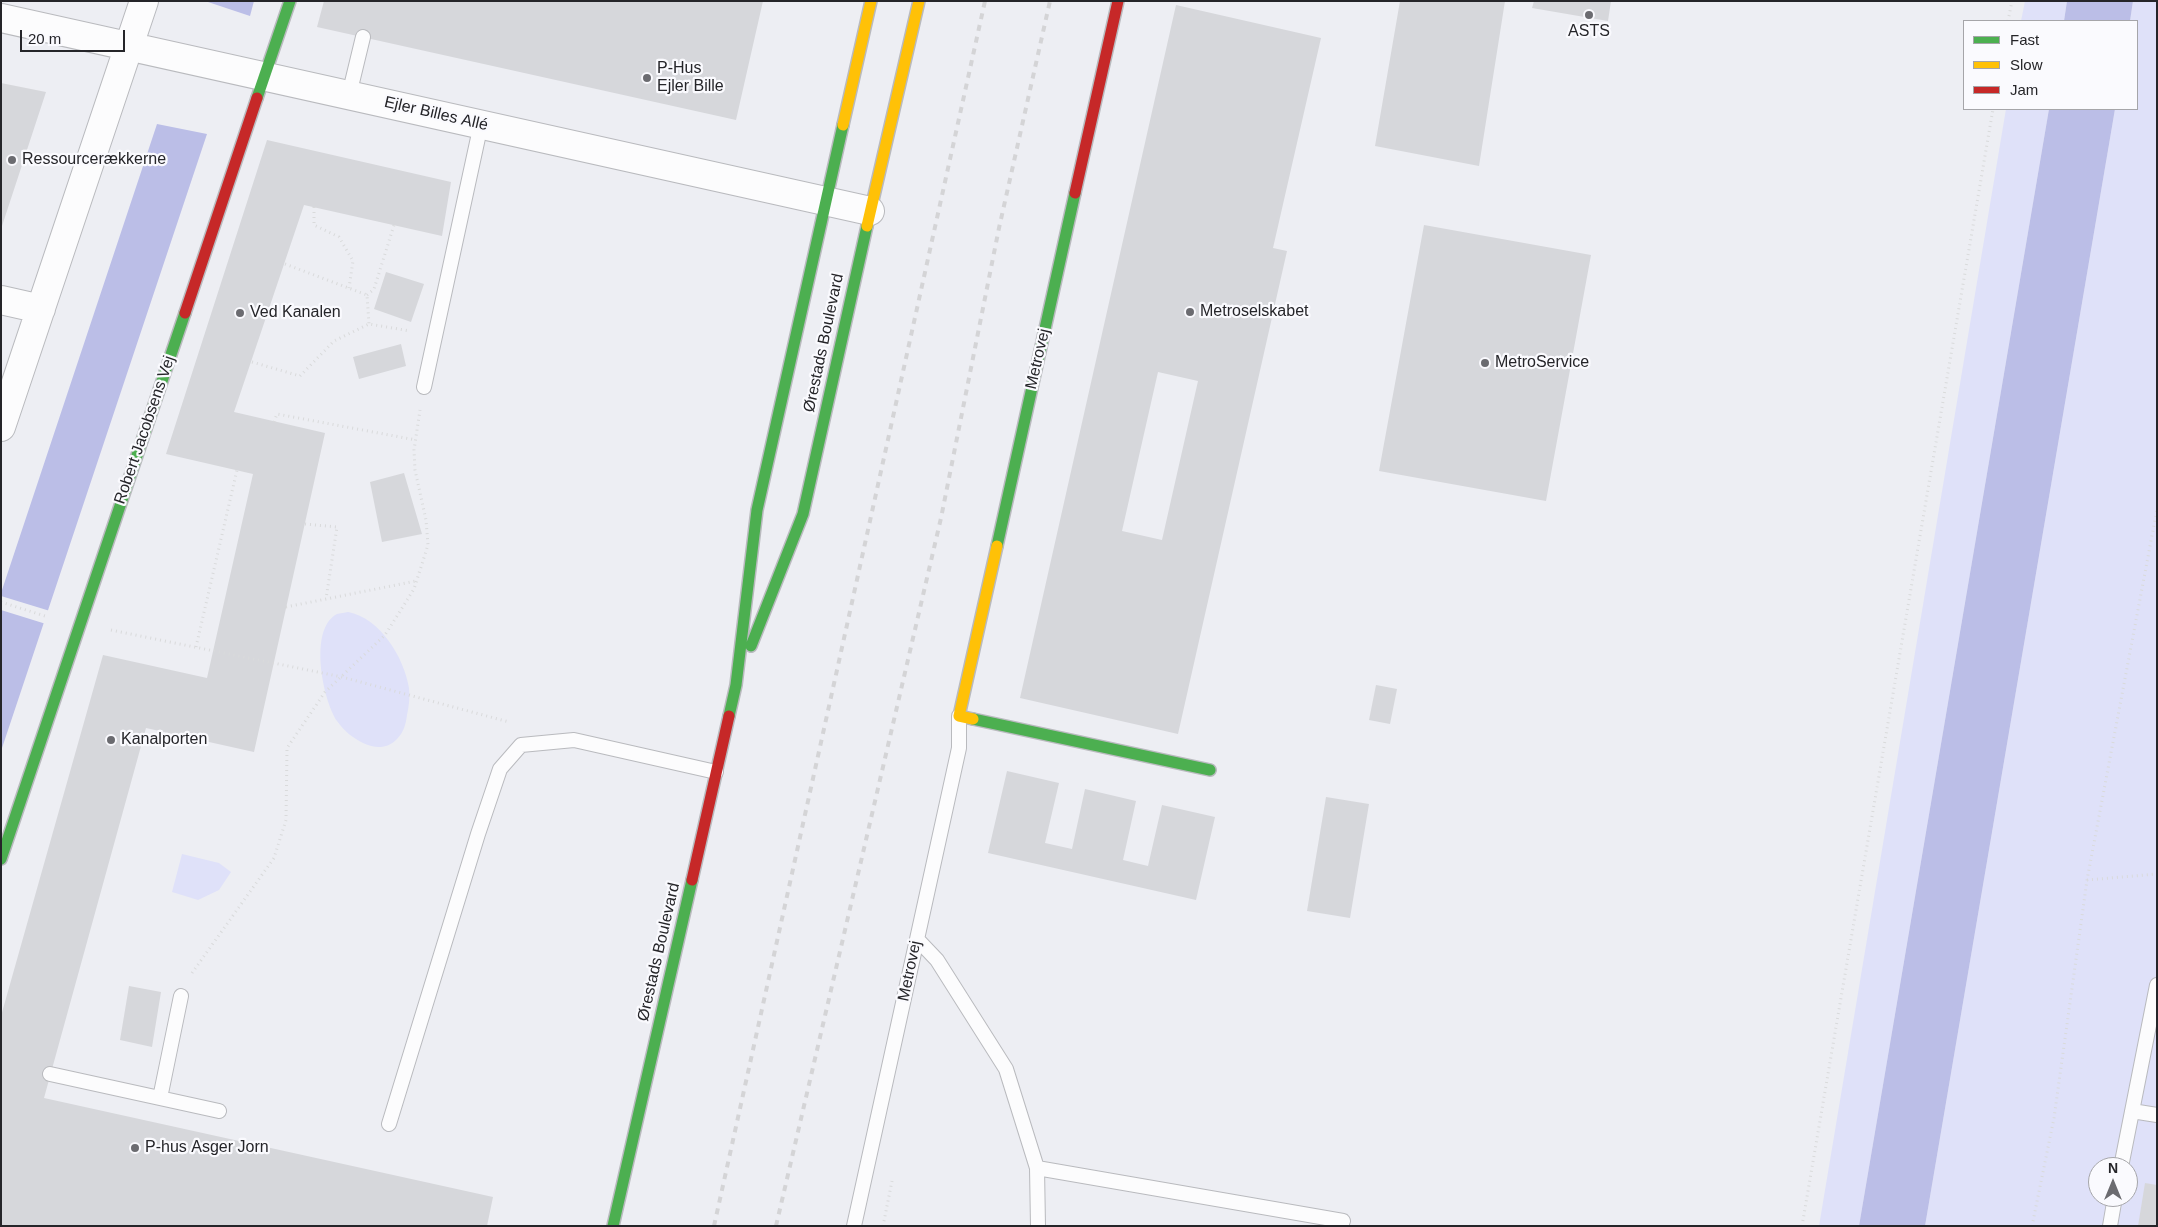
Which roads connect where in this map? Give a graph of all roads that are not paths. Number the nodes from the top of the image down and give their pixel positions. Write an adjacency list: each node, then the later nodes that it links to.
1 (144, 1): 8 (street)
2 (290, 1): 9 (street, Robert Jacobsens Vej)
3 (870, 1): 12 (street, Ørestads Boulevard)
4 (919, 1): 13 (street, Ørestads Boulevard)
5 (1118, 1): 19 (street, Metrovej)
6 (1, 18): 8 (street, Ejler Billes Allé)
7 (363, 37): 10 (lane)
8 (129, 46): 9 (street, Ejler Billes Allé); 15 (street)
9 (266, 77): 10 (street, Ejler Billes Allé); 22 (street, Robert Jacobsens Vej)
10 (349, 95): 11 (street, Ejler Billes Allé)
11 (481, 124): 12 (street, Ejler Billes Allé); 16 (lane)
12 (826, 201): 13 (street, Ejler Billes Allé); 18 (street, Ørestads Boulevard)
13 (870, 211): 18 (street, Ørestads Boulevard)
14 (1, 300): 15 (street)
15 (41, 309): 17 (street)
16 (424, 388)
17 (1, 426)
18 (736, 685): 21 (street, Ørestads Boulevard)
19 (959, 716): 20 (street); 23 (lane, Metrovej)
20 (1210, 770)
21 (716, 772): 31 (lane); 36 (street, Ørestads Boulevard)
22 (1, 859)
23 (917, 939): 33 (lane); 37 (lane, Metrovej)
24 (2157, 985): 29 (lane)
25 (182, 996): 27 (lane)
26 (50, 1074): 27 (lane)
27 (160, 1098): 28 (lane)
28 (219, 1111)
29 (2132, 1111): 30 (lane); 32 (lane)
30 (2157, 1115)
31 (389, 1124)
32 (2123, 1157)
33 (1037, 1168): 35 (lane); 38 (lane)
34 (2114, 1207): 39 (lane)
35 (1342, 1221)
36 (613, 1226)
37 (854, 1226)
38 (1038, 1226)
39 (2110, 1226)

